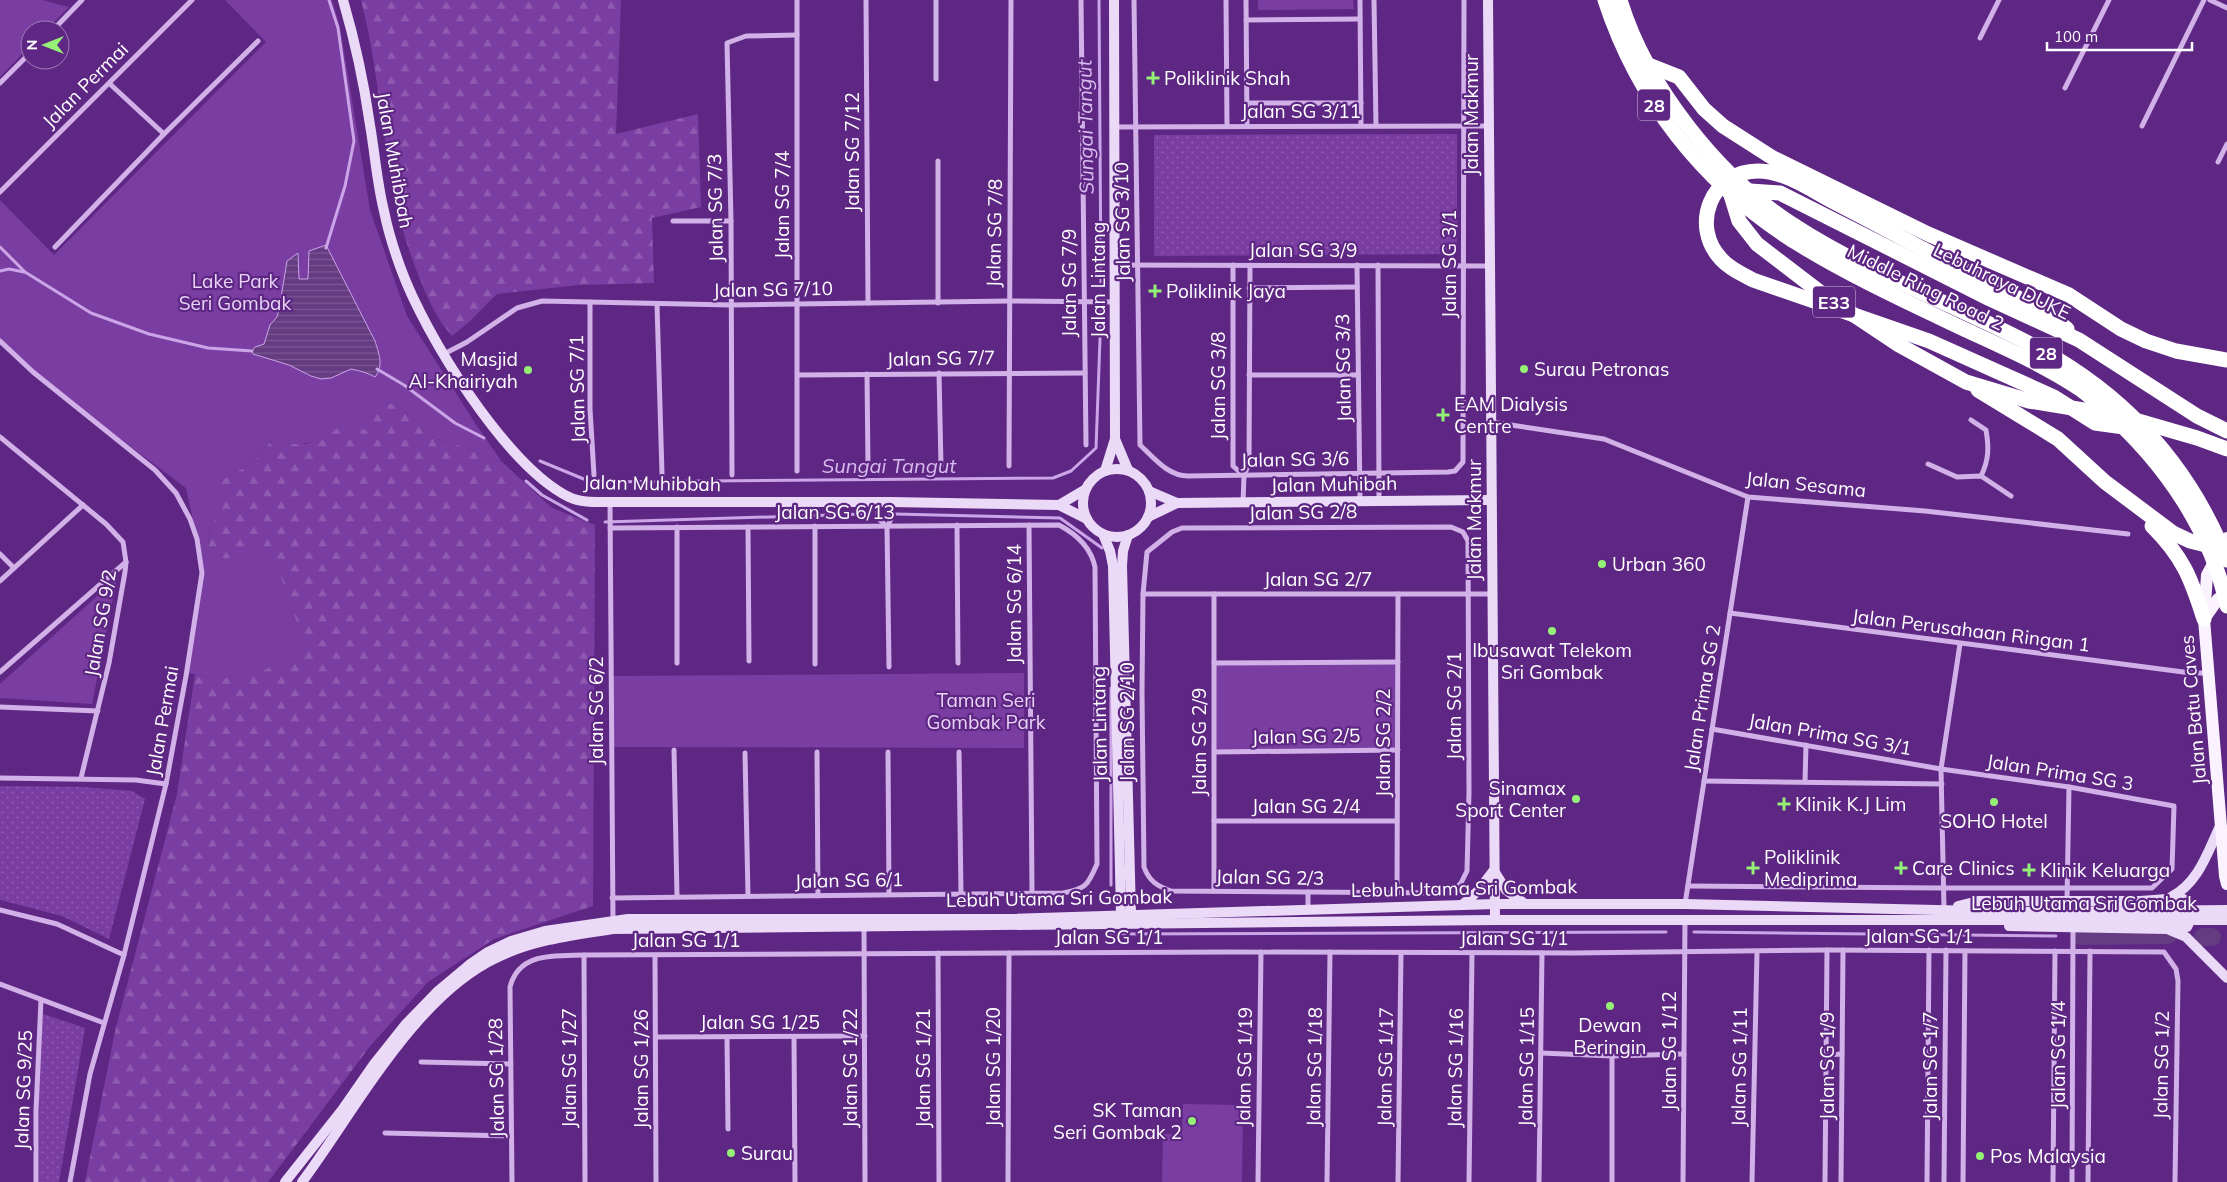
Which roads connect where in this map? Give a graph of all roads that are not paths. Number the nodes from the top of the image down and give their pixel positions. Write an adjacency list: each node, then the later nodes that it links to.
1 (73, 0): 23 (street)
2 (192, 0): 35 (street, Jalan Permai)
3 (343, 0): 82 (street, Jalan Muhibbah)
4 (797, 0): 28 (street, Jalan SG 7/4)
5 (866, 0): 74 (street, Jalan SG 7/12)
6 (936, 0): 33 (street)
7 (1010, 0): 69 (street, Jalan SG 7/8)
8 (1082, 0): 71 (street, Jalan SG 7/9)
9 (1114, 0): 39 (street, Jalan Lintang)
10 (1134, 0): 40 (street, Jalan SG 3/10)
11 (1226, 0): 41 (street)
12 (1246, 0): 27 (street)
13 (1360, 0): 25 (street)
14 (1374, 0): 44 (street)
15 (1464, 0): 45 (street, Jalan SG 3/1)
16 (1488, 0): 46 (street, Jalan Makmur)
17 (1605, 0): 54 (highway, Middle Ring Road 2 / 28)
18 (1620, 0): 32 (highway, Middle Ring Road 2 / 28)
19 (1998, 0): 29 (street)
20 (2109, 0): 36 (street)
21 (2204, 0): 47 (street)
22 (2210, 0): 24 (street)
23 (81, 1): 26 (street)
24 (2227, 8)
25 (1360, 19): 27 (street); 38 (street)
26 (63, 20)
27 (1246, 20): 37 (street)
28 (797, 35): 56 (street, Jalan SG 7/3); 73 (street, Jalan SG 7/4)
29 (1980, 38)
30 (258, 41): 48 (street)
31 (20, 63): 34 (street)
32 (1646, 64): 52 (highway, Middle Ring Road 2 / 28); 83 (highway)
33 (936, 79)
34 (0, 83)
35 (110, 84): 48 (street); 53 (street, Jalan Permai)
36 (2065, 88)
37 (1247, 103): 38 (street); 42 (street)
38 (1361, 103): 43 (street)
39 (1114, 126): 40 (street, Jalan SG 3/11); 59 (street, Jalan Lintang)
40 (1136, 126): 41 (street, Jalan SG 3/11); 60 (street, Jalan SG 3/10)
41 (1227, 126): 42 (street, Jalan SG 3/11)
42 (1247, 126): 43 (street, Jalan SG 3/11)
43 (1361, 126): 44 (street, Jalan SG 3/11)
44 (1376, 126): 45 (street, Jalan SG 3/11)
45 (1464, 126): 46 (street, Jalan SG 3/11); 65 (street, Jalan SG 3/1)
46 (1489, 126): 66 (street, Jalan Makmur)
47 (2142, 126)
48 (164, 134): 58 (street)
49 (2227, 144): 51 (street)
50 (938, 161): 75 (street)
51 (2218, 162)
52 (1750, 191): 57 (highway, Middle Ring Road 2 / 28); 78 (highway, Lebuhraya DUKE)
53 (0, 192)
54 (1730, 192): 57 (highway, Middle Ring Road 2 / 28); 91 (highway, E33)
55 (673, 221): 56 (street)
56 (731, 221): 77 (street, Jalan SG 7/3)
57 (1793, 233): 94 (highway, Middle Ring Road 2 / 28, bridge); 144 (highway, Middle Ring Road 2 / 28, bridge)
58 (55, 247)
59 (1115, 264): 60 (street, Jalan SG 3/9); 72 (street, Jalan Lintang)
60 (1138, 264): 61 (street, Jalan SG 3/9); 99 (street, Jalan SG 3/10)
61 (1233, 265): 62 (street, Jalan SG 3/9); 114 (street, Jalan SG 3/8)
62 (1250, 265): 63 (street, Jalan SG 3/9); 68 (street)
63 (1357, 265): 64 (street, Jalan SG 3/9); 67 (street, Jalan SG 3/3)
64 (1378, 265): 65 (street, Jalan SG 3/9); 110 (street)
65 (1464, 266): 66 (street, Jalan SG 3/9); 104 (street, Jalan SG 3/1)
66 (1490, 266): 93 (street, Jalan Makmur)
67 (1357, 287): 68 (street); 90 (street, Jalan SG 3/3)
68 (1249, 288): 89 (street)
69 (1009, 301): 71 (street, Jalan SG 7/10); 75 (street, Jalan SG 7/10); 85 (street, Jalan SG 7/8)
70 (590, 302): 76 (street, Jalan SG 7/10); 82 (street, Jalan SG 7/10); 113 (street, Jalan SG 7/1)
71 (1084, 302): 72 (street, Jalan SG 7/10); 86 (street, Jalan SG 7/9)
72 (1116, 302): 97 (street, Jalan Lintang)
73 (798, 303): 74 (street, Jalan SG 7/10); 77 (street, Jalan SG 7/10); 87 (street, Jalan SG 7/4)
74 (868, 303): 75 (street, Jalan SG 7/10)
75 (938, 303)
76 (658, 304): 77 (street, Jalan SG 7/10); 111 (street)
77 (731, 305): 112 (street, Jalan SG 7/3)
78 (2079, 340): 94 (highway, bridge); 95 (highway, Lebuhraya DUKE)
79 (0, 341): 80 (street, Jalan Permai)
80 (6, 348): 81 (street); 185 (street, Jalan Permai)
81 (0, 354)
82 (444, 354): 124 (street, Jalan Muhibbah)
83 (2225, 359)
84 (939, 373): 85 (street, Jalan SG 7/7); 88 (street, Jalan SG 7/7); 102 (street)
85 (1009, 373): 86 (street, Jalan SG 7/7); 103 (street, Jalan SG 7/8)
86 (1085, 373): 98 (street, Jalan SG 7/9)
87 (798, 374): 88 (street, Jalan SG 7/7); 107 (street, Jalan SG 7/4)
88 (867, 374): 105 (street)
89 (1249, 375): 90 (street); 114 (street)
90 (1358, 375): 109 (street, Jalan SG 3/3)
91 (1966, 382): 100 (highway, E33); 116 (highway)
92 (1971, 420): 115 (street)
93 (1491, 422): 120 (street, Jalan Sesama); 121 (street, Jalan Makmur)
94 (2124, 427): 156 (highway, Middle Ring Road 2 / 28, bridge)
95 (2227, 431)
96 (0, 437): 129 (street, Jalan SG 9/2)
97 (1115, 439): 106 (street, Jalan Lintang); 108 (street, Jalan Lintang)
98 (1086, 445)
99 (1140, 445): 114 (street, Jalan SG 3/6)
100 (2220, 446)
101 (1928, 464): 115 (street)
102 (941, 466)
103 (1009, 466)
104 (1460, 466): 110 (street, Jalan SG 3/6)
105 (868, 467)
106 (1128, 470): 108 (street); 118 (street)
107 (797, 471)
108 (1104, 471): 117 (street)
109 (1360, 473): 110 (street, Jalan SG 3/6); 114 (street, Jalan SG 3/6); 122 (street, Jalan SG 3/3)
110 (1378, 473): 123 (street)
111 (662, 474)
112 (732, 474)
113 (594, 475)
114 (1244, 475): 128 (street)
115 (1981, 476): 119 (street)
116 (2105, 482): 144 (highway); 158 (highway)
117 (1086, 489): 130 (street); 132 (street)
118 (1149, 492): 127 (street, Jalan Muhibah); 131 (street)
119 (2011, 496)
120 (1748, 497): 141 (street, Jalan Sesama); 157 (street, Jalan Prima SG 2)
121 (1491, 500): 123 (street, Jalan Muhibah); 155 (street, Jalan Makmur)
122 (1360, 501): 123 (street, Jalan Muhibah); 128 (street, Jalan Muhibah)
123 (1379, 501)
124 (610, 502): 125 (street, Jalan Muhibbah); 139 (street, Jalan SG 6/2)
125 (878, 502): 126 (street, Jalan Muhibbah); 138 (street)
126 (891, 502): 130 (street, Jalan Muhibbah); 138 (street)
127 (1177, 503): 128 (street, Jalan Muhibah); 131 (street, Jalan Muhibah)
128 (1243, 503)
129 (83, 505): 147 (street, Jalan SG 9/2); 148 (street)
130 (1059, 505): 132 (street, Jalan Muhibbah)
131 (1148, 517): 142 (street)
132 (1087, 520): 140 (street)
133 (957, 525): 134 (street, Jalan SG 6/13); 138 (street, Jalan SG 6/13); 164 (street)
134 (1029, 525): 195 (street, Jalan SG 6/13); 200 (street, Jalan SG 6/14)
135 (815, 526): 137 (street, Jalan SG 6/13); 138 (street, Jalan SG 6/13); 163 (street)
136 (677, 527): 137 (street, Jalan SG 6/13); 139 (street, Jalan SG 6/13); 162 (street)
137 (748, 527): 160 (street)
138 (887, 527): 166 (street)
139 (610, 528): 208 (street, Jalan SG 6/2)
140 (1103, 534): 142 (street); 219 (street, Jalan Lintang)
141 (2128, 534)
142 (1128, 535): 219 (street, Jalan Lintang)
143 (1468, 541): 146 (street, Jalan SG 2/8); 154 (street, Jalan SG 2/1)
144 (2226, 549): 158 (main road, Jalan Batu Caves)
145 (0, 554): 148 (street)
146 (1146, 558): 151 (street, Jalan SG 2/10)
147 (126, 562): 167 (street); 170 (street, Jalan SG 9/2)
148 (14, 568): 149 (street)
149 (0, 581)
150 (2227, 593): 158 (main road)
151 (1144, 594): 152 (street, Jalan SG 2/7); 193 (street, Jalan SG 2/10)
152 (1214, 594): 153 (street, Jalan SG 2/7); 165 (street, Jalan SG 2/9)
153 (1398, 594): 154 (street, Jalan SG 2/7); 161 (street, Jalan SG 2/2)
154 (1469, 594): 155 (street, Jalan SG 2/7); 192 (street, Jalan SG 2/1)
155 (1492, 594): 191 (street, Jalan Makmur)
156 (2227, 606)
157 (1730, 613): 159 (street, Jalan Perusahaan Ringan 1); 171 (street, Jalan Prima SG 2)
158 (2204, 619): 168 (main road, Jalan Batu Caves)
159 (1960, 644): 168 (street, Jalan Perusahaan Ringan 1); 180 (street)
160 (749, 661)
161 (1398, 662): 165 (street); 174 (street, Jalan SG 2/2)
162 (677, 663)
163 (815, 664)
164 (958, 664)
165 (1214, 664): 178 (street, Jalan SG 2/9)
166 (889, 666)
167 (0, 672)
168 (2209, 672): 190 (main road, Jalan Batu Caves)
169 (0, 707): 170 (street)
170 (98, 711): 182 (street, Jalan SG 9/2)
171 (1712, 729): 172 (street, Jalan Prima SG 3/1); 183 (street, Jalan Prima SG 2)
172 (1806, 745): 180 (street, Jalan Prima SG 3/1); 184 (street)
173 (674, 750): 206 (street)
174 (1398, 750): 178 (street, Jalan SG 2/5); 189 (street, Jalan SG 2/2)
175 (817, 752): 207 (street)
176 (888, 752): 204 (street)
177 (959, 752): 202 (street)
178 (1214, 752): 188 (street, Jalan SG 2/9)
179 (745, 753): 205 (street)
180 (1942, 769): 186 (street); 187 (street, Jalan Prima SG 3)
181 (0, 778): 182 (street)
182 (81, 778): 185 (street)
183 (1704, 781): 184 (street); 196 (street, Jalan Prima SG 2)
184 (1805, 782): 186 (street)
185 (166, 784): 249 (street, Jalan Permai)
186 (1942, 784): 197 (street)
187 (2068, 786): 198 (street); 198 (street, Jalan Prima SG 3)
188 (1214, 820): 189 (street, Jalan SG 2/4); 199 (street, Jalan SG 2/9)
189 (1398, 821): 203 (street, Jalan SG 2/2)
190 (2221, 824): 194 (main road, Jalan Batu Caves); 210 (street, Lebuh Utama Sri Gombak)
191 (1494, 870): 211 (street, Jalan Makmur); 212 (street); 214 (street)
192 (1467, 871): 203 (street, Jalan SG 2/3)
193 (1153, 883): 199 (street, Jalan SG 2/3)
194 (2227, 884)
195 (1086, 886): 200 (street, Jalan SG 6/1)
196 (1688, 886): 197 (street); 213 (street, Jalan Prima SG 2)
197 (1943, 888): 198 (street); 216 (street)
198 (2068, 888): 209 (street)
199 (1214, 891): 201 (street, Jalan SG 2/3)
200 (1032, 892): 202 (street, Jalan SG 6/1)
201 (1308, 892): 203 (street, Jalan SG 2/3); 215 (street)
202 (961, 893): 204 (street, Jalan SG 6/1)
203 (1398, 893)
204 (889, 894): 207 (street, Jalan SG 6/1)
205 (748, 895): 206 (street, Jalan SG 6/1); 207 (street, Jalan SG 6/1)
206 (677, 896): 208 (street, Jalan SG 6/1)
207 (818, 896)
208 (612, 898): 226 (street, Jalan SG 6/2)
209 (2067, 900): 210 (street, Lebuh Utama Sri Gombak); 216 (street, Lebuh Utama Sri Gombak)
210 (2166, 900): 228 (street)
211 (1495, 904): 212 (street, Lebuh Utama Sri Gombak); 214 (street, Lebuh Utama Sri Gombak); 221 (street, Jalan Makmur)
212 (1526, 904): 213 (street, Lebuh Utama Sri Gombak)
213 (1685, 904): 216 (street, Lebuh Utama Sri Gombak)
214 (1462, 905): 215 (street, Lebuh Utama Sri Gombak)
215 (1308, 908): 219 (street, Lebuh Utama Sri Gombak)
216 (1944, 909): 220 (street, Lebuh Utama Sri Gombak)
217 (0, 910): 249 (street)
218 (2227, 910): 220 (street, Lebuh Utama Sri Gombak, bridge)
219 (1126, 914): 225 (street, Lebuh Utama Sri Gombak)
220 (2020, 916): 223 (street, Lebuh Utama Sri Gombak, bridge); 224 (street, Lebuh Utama Sri Gombak)
221 (1495, 920): 222 (street, Lebuh Utama Sri Gombak); 225 (street, Lebuh Utama Sri Gombak)
222 (1685, 920): 224 (street, Lebuh Utama Sri Gombak); 239 (street, Jalan SG 1/12)
223 (2227, 920)
224 (1942, 921): 227 (street, Lebuh Utama Sri Gombak)
225 (864, 923): 226 (street, Lebuh Utama Sri Gombak); 242 (street)
226 (613, 925): 272 (street, Lebuh Utama Sri Gombak); 273 (street, Lebuh Utama Sri Gombak)
227 (2073, 928): 228 (street, Lebuh Utama Sri Gombak); 235 (street, Jalan SG 1/4)
228 (2167, 929): 252 (street, Lebuh Utama Sri Gombak)
229 (1827, 950): 230 (street, Jalan SG 1/1); 240 (street, Jalan SG 1/1); 262 (street)
230 (1843, 950): 231 (street, Jalan SG 1/1); 263 (street, Jalan SG 1/9)
231 (1929, 950): 232 (street, Jalan SG 1/1); 291 (street)
232 (1946, 950): 233 (street, Jalan SG 1/1); 292 (street, Jalan SG 1/7)
233 (1965, 951): 234 (street, Jalan SG 1/1); 293 (street, Jalan SG 1/7)
234 (2055, 951): 235 (street, Jalan SG 1/1); 294 (street)
235 (2074, 951): 236 (street, Jalan SG 1/1); 295 (street, Jalan SG 1/4)
236 (2090, 951): 241 (street, Jalan SG 1/1); 296 (street, Jalan SG 1/4)
237 (1261, 952): 238 (street, Jalan SG 1/1); 244 (street, Jalan SG 1/1); 281 (street, Jalan SG 1/19)
238 (1330, 952): 245 (street, Jalan SG 1/1); 282 (street, Jalan SG 1/18)
239 (1685, 952): 240 (street, Jalan SG 1/1); 246 (street, Jalan SG 1/1); 261 (street, Jalan SG 1/12)
240 (1757, 952): 288 (street, Jalan SG 1/11)
241 (2164, 952): 297 (street, Jalan SG 1/2)
242 (864, 953): 243 (street, Jalan SG 1/1); 250 (street, Jalan SG 1/1); 256 (street, Jalan SG 1/22)
243 (938, 953): 244 (street, Jalan SG 1/1); 279 (street, Jalan SG 1/21)
244 (1010, 953): 280 (street, Jalan SG 1/20)
245 (1401, 953): 247 (street, Jalan SG 1/1); 283 (street, Jalan SG 1/17)
246 (1542, 953): 247 (street, Jalan SG 1/1); 260 (street, Jalan SG 1/15)
247 (1472, 954): 284 (street, Jalan SG 1/16)
248 (584, 955): 250 (street, Jalan SG 1/1); 251 (street, Jalan SG 1/1); 275 (street, Jalan SG 1/27)
249 (124, 956): 255 (street, Jalan Permai)
250 (655, 956): 257 (street, Jalan SG 1/26)
251 (513, 974): 266 (street, Jalan SG 1/28)
252 (2227, 978)
253 (0, 984): 254 (street)
254 (41, 1000): 255 (street); 270 (street, Jalan SG 9/25)
255 (104, 1024): 271 (street, Jalan Permai)
256 (865, 1036): 259 (street, Jalan SG 1/25); 278 (street, Jalan SG 1/22)
257 (656, 1037): 258 (street, Jalan SG 1/25); 276 (street, Jalan SG 1/26)
258 (728, 1037): 259 (street, Jalan SG 1/25); 267 (street)
259 (794, 1037): 277 (street)
260 (1541, 1053): 264 (street); 285 (street, Jalan SG 1/15)
261 (1684, 1054): 264 (street); 287 (street, Jalan SG 1/12)
262 (1826, 1054): 263 (street); 289 (street)
263 (1842, 1054): 290 (street, Jalan SG 1/9)
264 (1612, 1056): 286 (street)
265 (421, 1062): 266 (street)
266 (511, 1064): 269 (street, Jalan SG 1/28)
267 (728, 1129)
268 (385, 1133): 269 (street)
269 (512, 1136): 274 (street, Jalan SG 1/28)
270 (36, 1182)
271 (70, 1182)
272 (285, 1182)
273 (302, 1182)
274 (512, 1182)
275 (585, 1182)
276 (656, 1182)
277 (795, 1182)
278 (865, 1182)
279 (938, 1182)
280 (1008, 1182)
281 (1258, 1182)
282 (1327, 1182)
283 (1398, 1182)
284 (1469, 1182)
285 (1539, 1182)
286 (1612, 1182)
287 (1683, 1182)
288 (1752, 1182)
289 (1825, 1182)
290 (1841, 1182)
291 (1927, 1182)
292 (1944, 1182)
293 (1963, 1182)
294 (2053, 1182)
295 (2072, 1182)
296 (2088, 1182)
297 (2175, 1182)

